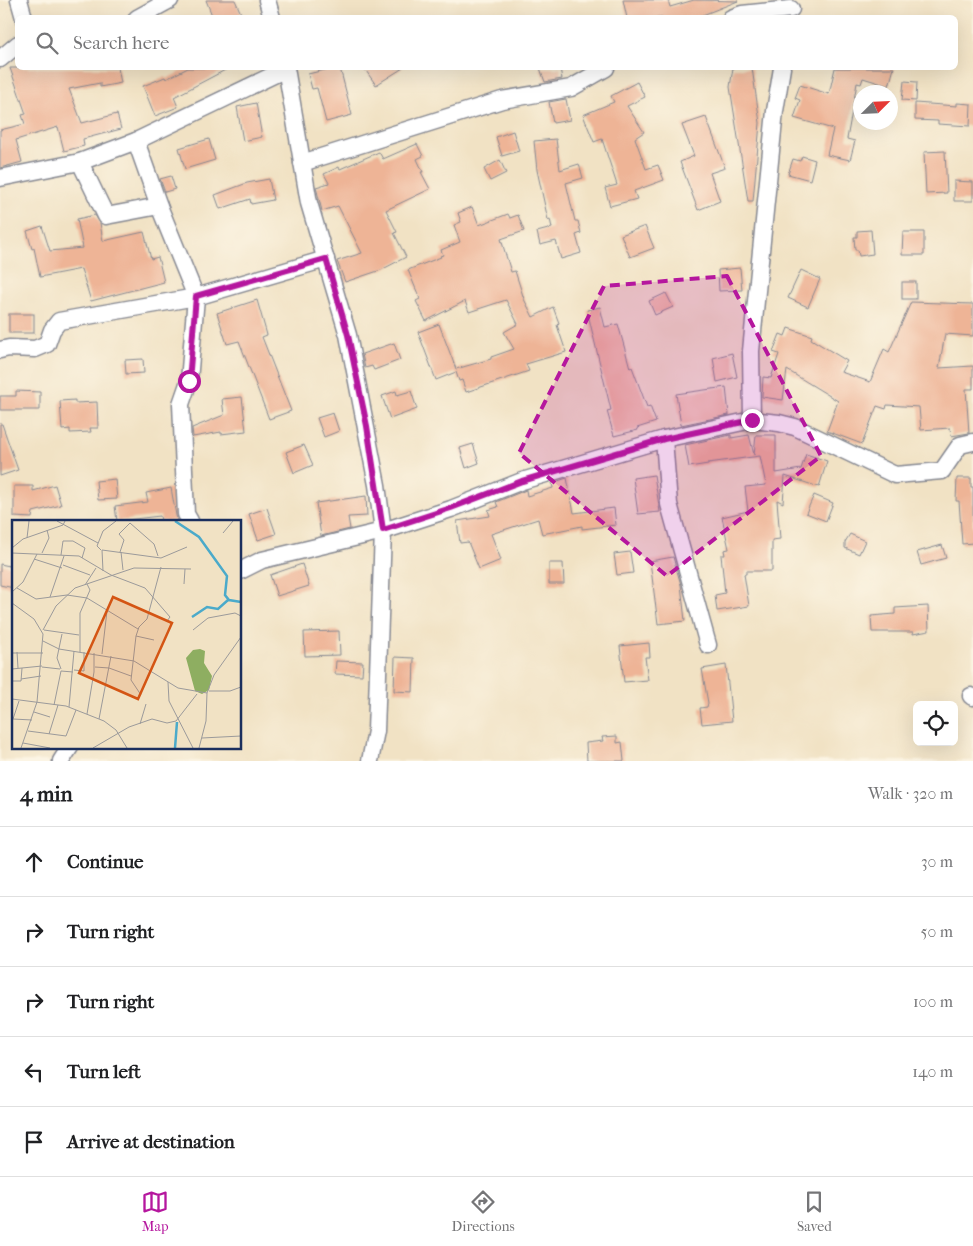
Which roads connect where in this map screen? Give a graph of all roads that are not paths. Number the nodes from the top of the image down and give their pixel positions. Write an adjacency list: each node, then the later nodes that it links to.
1 (19, 0): 5 (street)
2 (170, 0): 6 (street)
3 (267, 0): 7 (street)
4 (791, 9): 8 (street)
5 (23, 15)
6 (142, 15)
7 (271, 15)
8 (739, 15)
9 (15, 46): 10 (street)
10 (0, 58)
11 (282, 70): 15 (street)
12 (286, 70): 17 (street)
13 (602, 70): 17 (street)
14 (782, 70): 23 (street)
15 (136, 141): 16 (street); 19 (street)
16 (80, 162): 18 (street); 19 (street)
17 (302, 163): 20 (street)
18 (0, 178)
19 (159, 206): 21 (street)
20 (326, 259): 21 (street); 27 (street)
21 (196, 296): 22 (street); 26 (street)
22 (0, 350)
23 (752, 420): 24 (street); 25 (street)
24 (664, 439): 27 (street); 29 (street)
25 (973, 442)
26 (189, 520)
27 (383, 530): 28 (street); 32 (street)
28 (241, 570)
29 (708, 645)
30 (69, 748): 31 (street)
31 (61, 761)
32 (370, 761)

